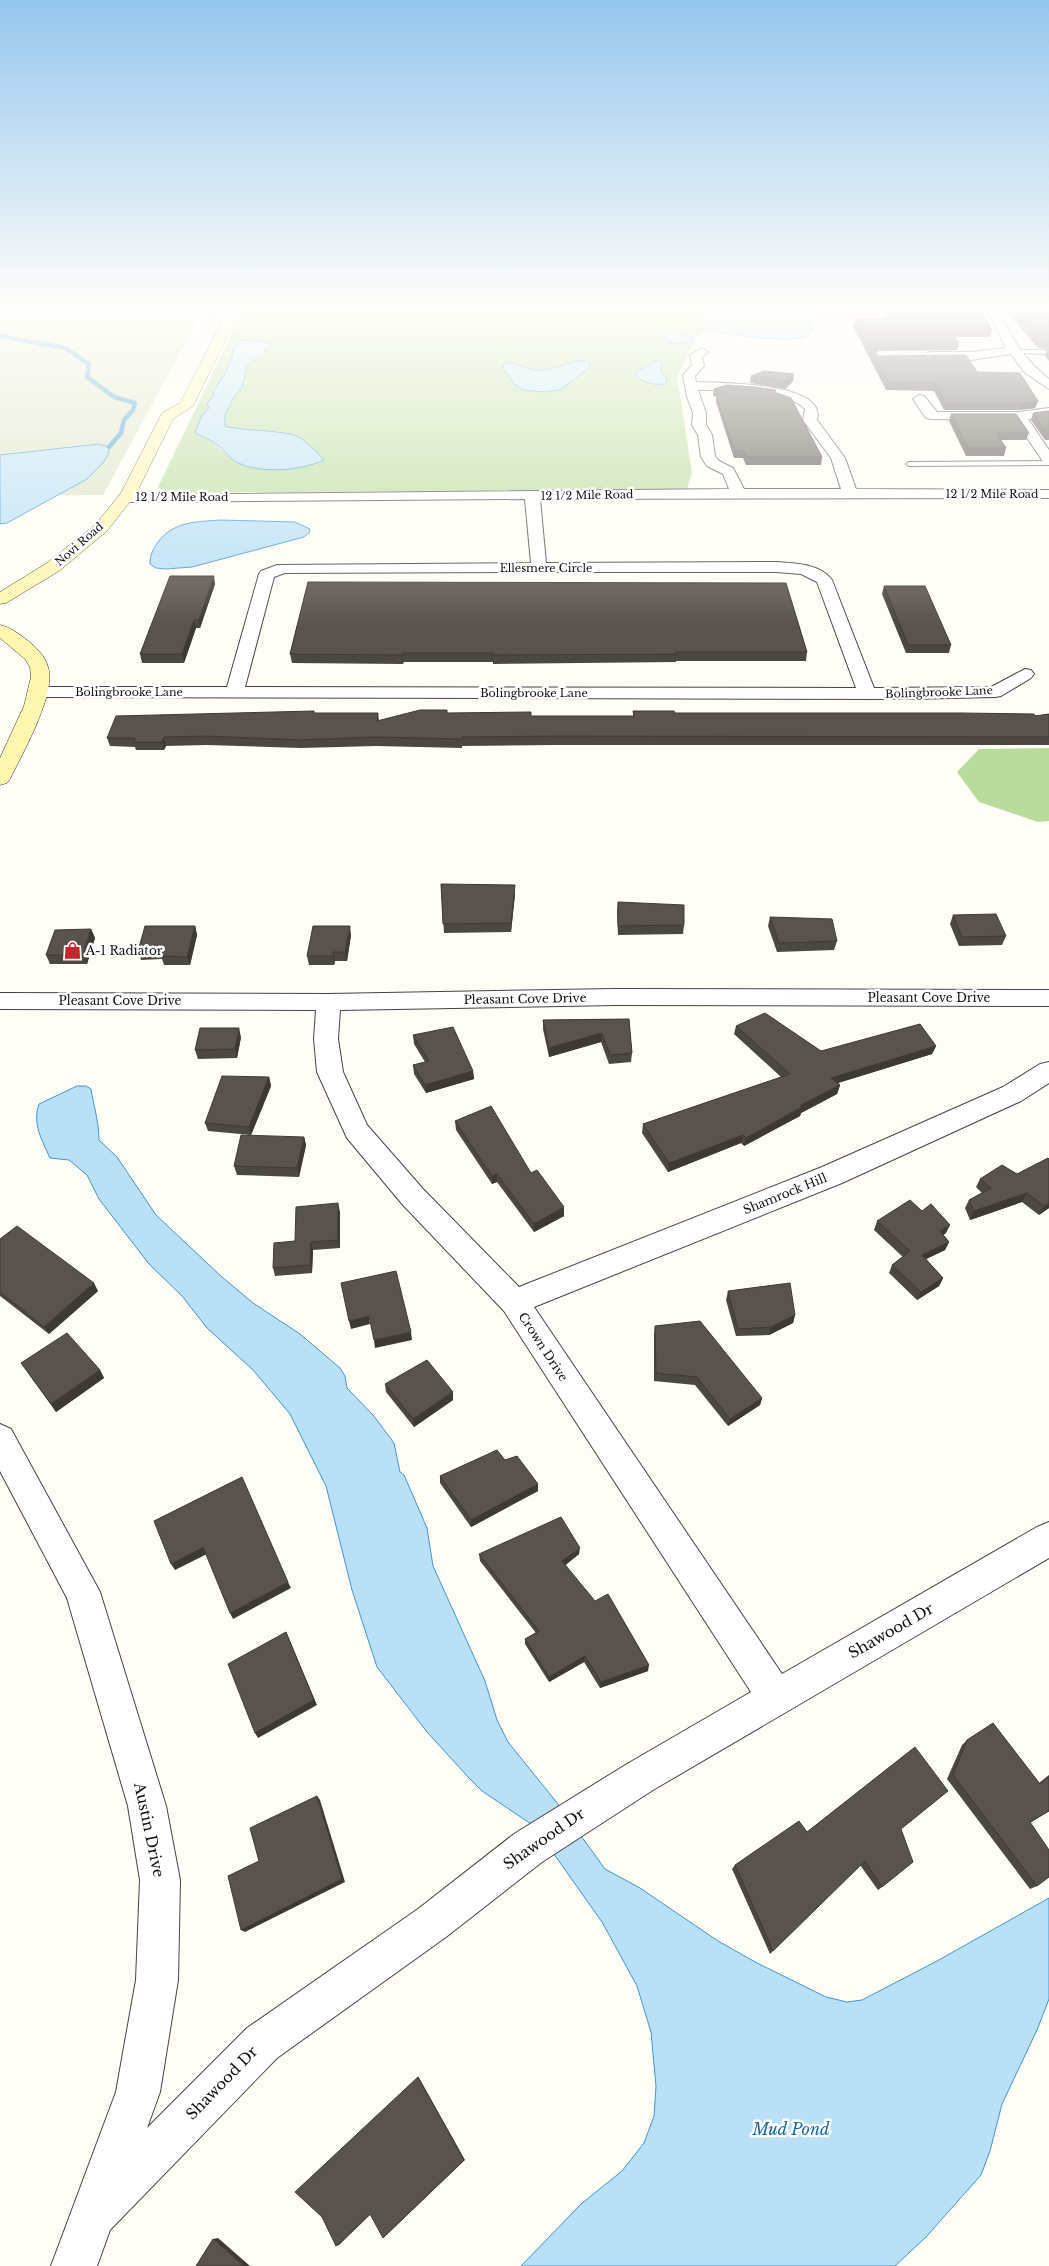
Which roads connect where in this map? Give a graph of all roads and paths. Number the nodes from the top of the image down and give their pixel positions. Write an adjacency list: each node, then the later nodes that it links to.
1 (167, 416): 13 (main road, Novi Road)
2 (701, 416): 8 (street)
3 (811, 416): 10 (street)
4 (934, 416): 5 (street)
5 (1019, 416): 6 (street)
6 (1049, 462): 7 (lane)
7 (909, 464)
8 (709, 477): 9 (street, 12 1/2 Mile Road); 9 (street); 12 (street, 12 1/2 Mile Road)
9 (738, 493): 10 (street, 12 1/2 Mile Road)
10 (850, 493): 11 (street, 12 1/2 Mile Road)
11 (1049, 494)
12 (532, 495): 13 (street, 12 1/2 Mile Road); 14 (street)
13 (125, 498): 15 (main road, Novi Road)
14 (539, 568): 19 (street, Ellesmere Circle); 20 (street, Ellesmere Circle)
15 (0, 599)
16 (0, 630): 18 (main road)
17 (1025, 674): 20 (street, Bolingbrooke Lane)
18 (38, 692): 19 (street, Bolingbrooke Lane); 21 (main road)
19 (234, 692): 20 (street, Bolingbrooke Lane)
20 (867, 694)
21 (0, 779)
22 (1049, 998): 24 (street, Pleasant Cove Drive)
23 (0, 1001): 24 (street, Pleasant Cove Drive)
24 (328, 1002): 26 (street, Crown Drive)
25 (1049, 1071): 26 (street, Shamrock Hill)
26 (514, 1302): 29 (street, Crown Drive)
27 (0, 1439): 31 (street, Austin Drive)
28 (1049, 1539): 29 (street, Shawood Dr)
29 (776, 1698): 30 (street, Shawood Dr)
30 (528, 1848): 31 (street, Shawood Dr)
31 (94, 2214): 32 (street, Austin Drive)
32 (74, 2266)

